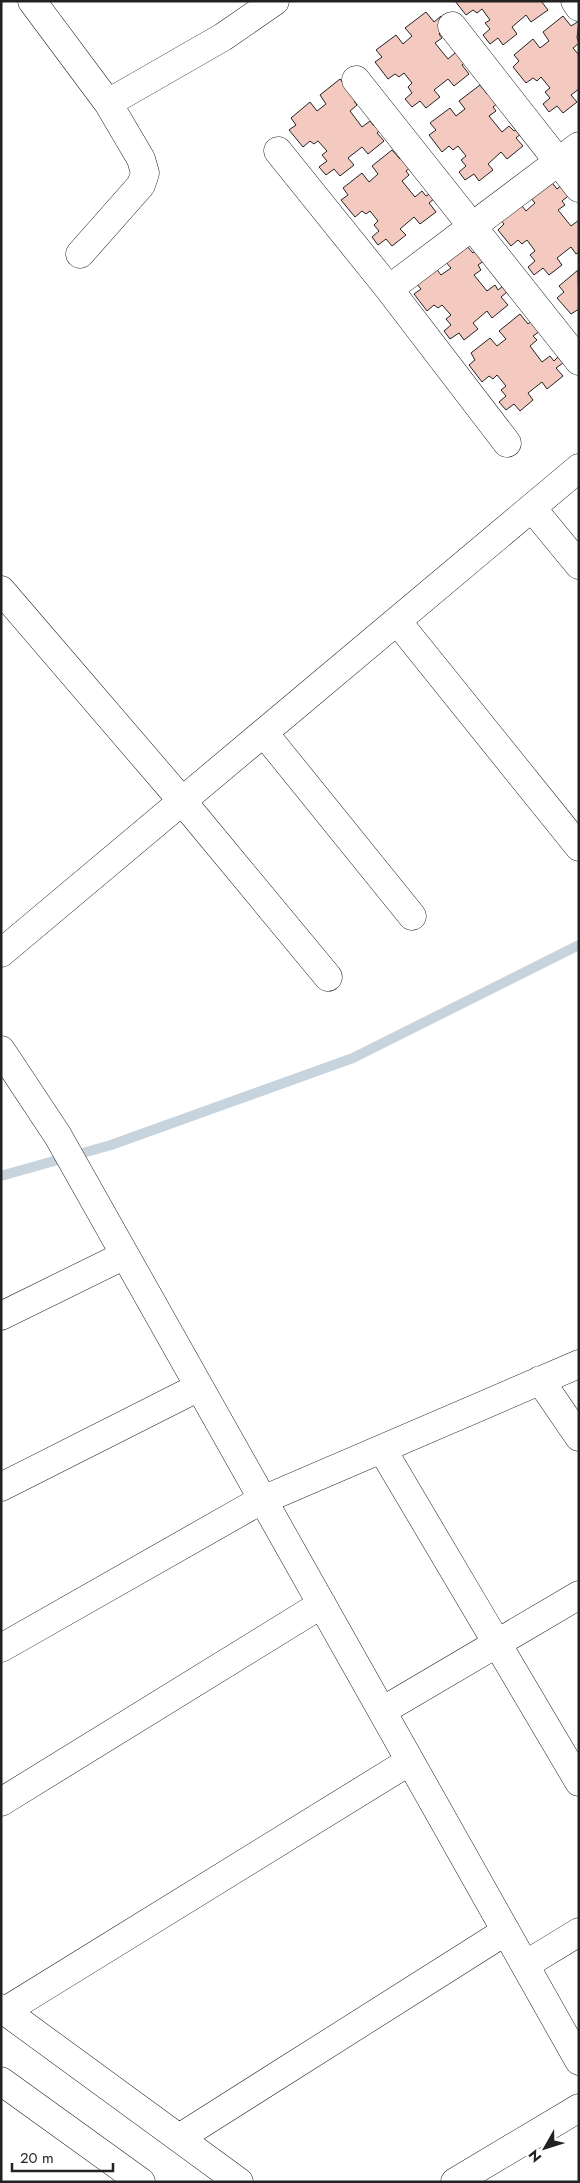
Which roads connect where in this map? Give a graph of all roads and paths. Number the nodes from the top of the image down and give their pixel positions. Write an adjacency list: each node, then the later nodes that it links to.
1 (32, 1): 7 (street)
2 (275, 1): 7 (street)
3 (574, 1): 4 (street)
4 (579, 7)
5 (452, 26): 9 (street)
6 (356, 80): 11 (street)
7 (108, 103): 12 (street)
8 (278, 151): 13 (street)
9 (568, 154): 10 (street); 11 (street)
10 (579, 188)
11 (473, 225): 13 (street); 14 (street)
12 (80, 254)
13 (389, 289): 15 (street)
14 (579, 361)
15 (506, 443)
16 (579, 468): 17 (street)
17 (532, 508): 18 (street); 20 (street)
18 (579, 565)
19 (1, 590): 22 (street)
20 (397, 621): 21 (street); 23 (street)
21 (264, 733): 22 (street); 24 (street)
22 (183, 802): 25 (street); 26 (street)
23 (579, 847)
24 (412, 916)
25 (1, 952)
26 (328, 977)
27 (1, 1050): 28 (street)
28 (125, 1255): 29 (street); 32 (street)
29 (1, 1316)
30 (579, 1364): 31 (street)
31 (540, 1380): 33 (street); 34 (street)
32 (199, 1387): 35 (street); 36 (street)
33 (579, 1437)
34 (382, 1449): 36 (street); 39 (street)
35 (1, 1486)
36 (263, 1500): 38 (street); 40 (street)
37 (579, 1595): 39 (street)
38 (322, 1604): 41 (street); 44 (street)
39 (497, 1643): 41 (street); 43 (street)
40 (1, 1648)
41 (382, 1711): 42 (street)
42 (410, 1761): 45 (street); 48 (street)
43 (579, 1782)
44 (1, 1802)
45 (506, 1931): 47 (street); 52 (street)
46 (579, 1932): 47 (street)
47 (525, 1965): 49 (street)
48 (3, 2009): 52 (street)
49 (579, 2061)
50 (1, 2080): 53 (street)
51 (579, 2108): 55 (street)
52 (179, 2138): 54 (street)
53 (141, 2182)
54 (238, 2182)
55 (455, 2182)

